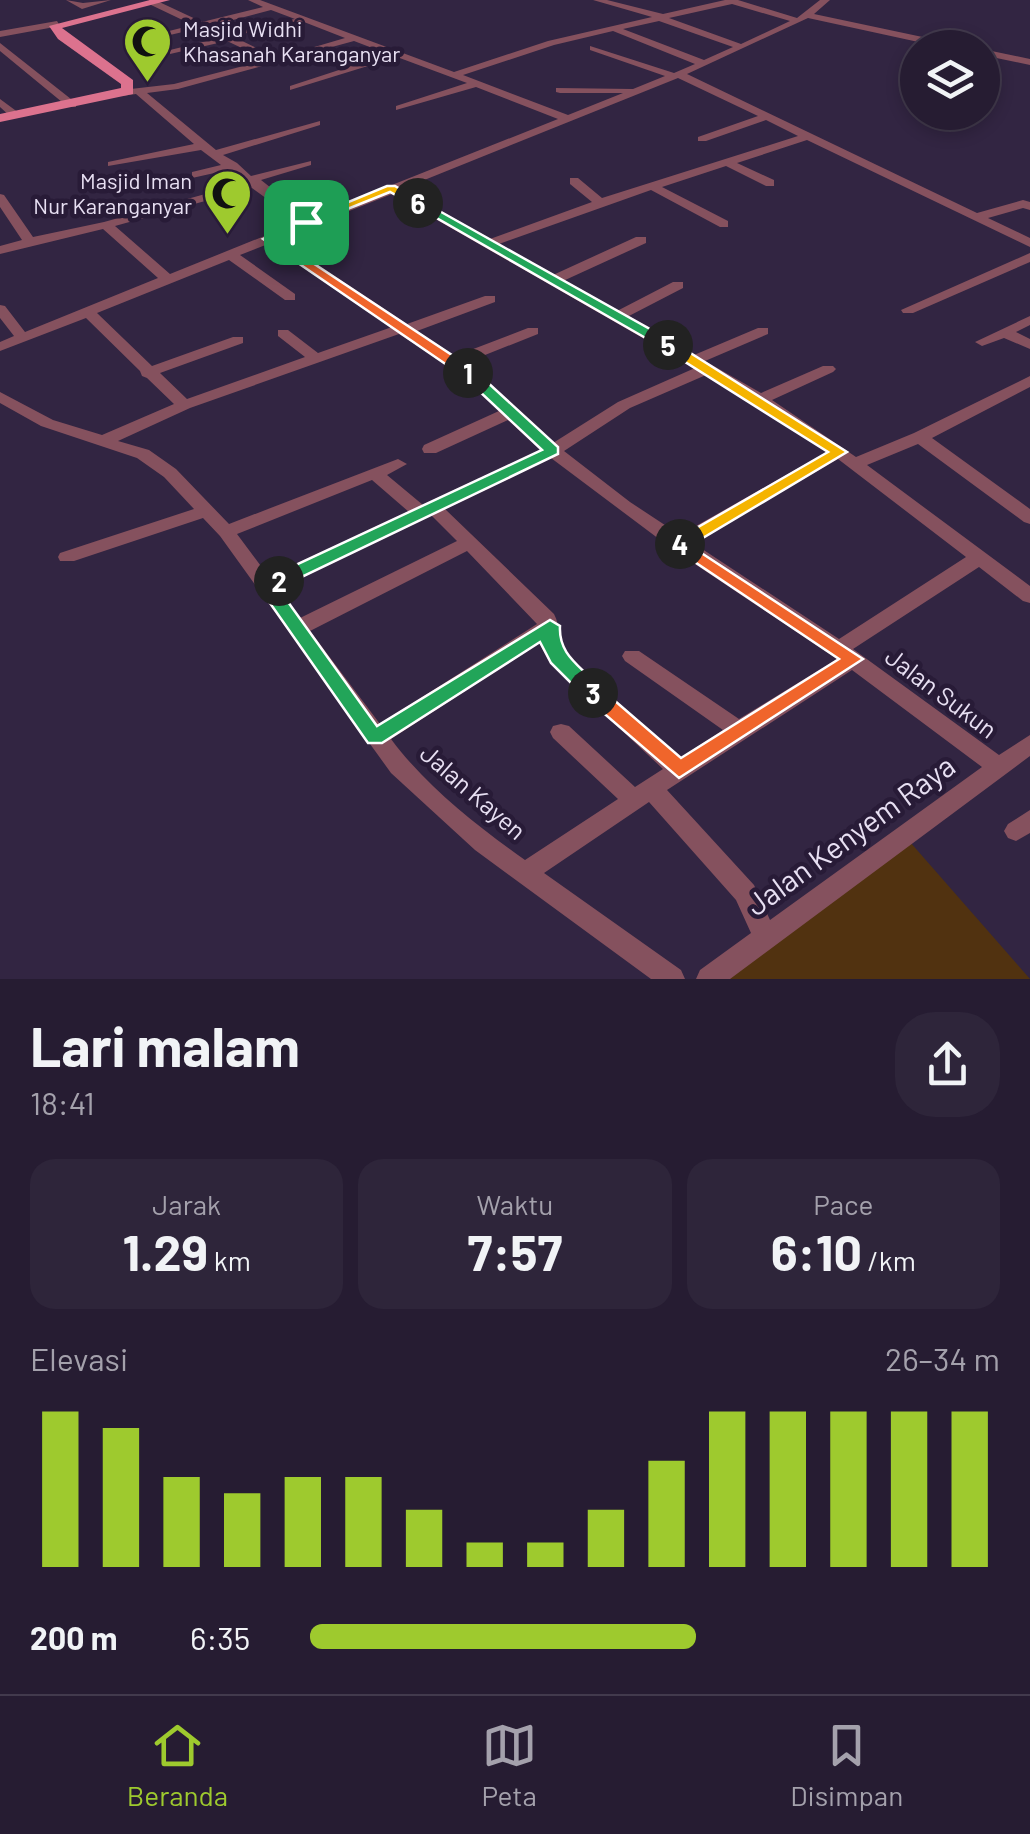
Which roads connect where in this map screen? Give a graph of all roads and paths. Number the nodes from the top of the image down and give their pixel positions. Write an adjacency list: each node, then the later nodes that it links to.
1 (70, 0): 8 (street)
2 (252, 0): 9 (street)
3 (597, 0): 10 (street)
4 (731, 0): 10 (street); 11 (street)
5 (798, 0): 7 (street)
6 (158, 1): 8 (main road); 14 (street)
7 (824, 2): 11 (street)
8 (106, 6): 13 (main road)
9 (269, 8): 12 (street); 14 (street)
10 (664, 18): 15 (street); 22 (street)
11 (803, 18): 18 (street); 22 (street)
12 (306, 19): 19 (street); 20 (street)
13 (57, 24): 16 (street); 37 (main road)
14 (200, 26): 17 (street); 19 (street)
15 (613, 28): 29 (street); 30 (street)
16 (0, 34)
17 (160, 36)
18 (900, 36)
19 (225, 37): 24 (street); 27 (street)
20 (355, 38): 25 (street); 27 (street)
21 (0, 46): 39 (street)
22 (742, 47): 29 (street)
23 (593, 48): 31 (street)
24 (172, 52)
25 (398, 54): 30 (street); 33 (street)
26 (1000, 56): 28 (street)
27 (276, 60): 36 (street)
28 (1030, 62)
29 (704, 64): 31 (street)
30 (454, 75): 32 (street)
31 (676, 75): 35 (street); 42 (street)
32 (475, 84): 40 (street); 44 (street)
33 (294, 88)
34 (560, 90): 35 (street)
35 (638, 90): 44 (street)
36 (139, 92): 37 (street); 49 (street)
37 (122, 93): 39 (main road)
38 (0, 102): 41 (street)
39 (72, 105): 41 (main road)
40 (400, 108)
41 (15, 115): 43 (main road)
42 (766, 117): 46 (street); 48 (street)
43 (0, 118)
44 (566, 118): 62 (street)
45 (316, 123): 47 (street)
46 (809, 136): 51 (street); 66 (street)
47 (268, 138): 49 (street); 50 (street)
48 (702, 138)
49 (203, 146): 50 (street); 53 (street)
50 (216, 154): 54 (street)
51 (727, 162): 60 (street); 61 (street)
52 (307, 163): 57 (street)
53 (112, 164)
54 (233, 165): 55 (street); 57 (street)
55 (196, 175)
56 (181, 179): 59 (street)
57 (255, 181): 67 (street); 69 (street)
58 (574, 182): 64 (street)
59 (167, 183)
60 (770, 183)
61 (652, 186): 64 (street); 68 (street)
62 (391, 188): 67 (street); 73 (street)
63 (0, 198): 72 (street)
64 (601, 203): 73 (street)
65 (1028, 204): 66 (street)
66 (977, 216): 74 (street)
67 (306, 222): 70 (street)
68 (724, 224)
69 (106, 225): 72 (street); 78 (street)
70 (270, 239): 76 (street); 88 (street, Jalan Sukun)
71 (641, 240): 79 (street)
72 (30, 242): 75 (street)
73 (491, 243): 79 (street)
74 (1030, 243)
75 (0, 250)
76 (230, 254): 78 (street); 81 (street)
77 (1030, 257): 84 (street)
78 (166, 278): 85 (street)
79 (554, 279): 86 (street)
80 (678, 286): 86 (street)
81 (290, 297)
82 (490, 299): 88 (street)
83 (0, 309): 93 (street)
84 (908, 310)
85 (88, 312): 93 (street); 102 (street)
86 (619, 316): 100 (street)
87 (1030, 320): 91 (street)
88 (401, 330): 98 (street); 99 (street, Jalan Sukun)
89 (532, 331): 99 (street)
90 (763, 331): 100 (street)
91 (1004, 332): 95 (street); 96 (street)
92 (283, 333): 98 (street)
93 (22, 336): 97 (street)
94 (238, 340): 102 (street)
95 (982, 342)
96 (1030, 346)
97 (0, 347)
98 (315, 358): 106 (street)
99 (453, 362): 107 (street, Jalan Sukun)
100 (702, 364): 105 (street); 111 (street)
101 (828, 370): 105 (street)
102 (147, 372): 106 (street)
103 (1030, 380): 108 (street)
104 (0, 398): 109 (street, Jalan Kayen)
105 (760, 399): 112 (street)
106 (184, 405): 109 (street)
107 (509, 414): 110 (street); 111 (street, Jalan Sukun)
108 (920, 436): 112 (street); 117 (street)
109 (106, 440): 115 (street, Jalan Kayen)
110 (430, 449)
111 (552, 451): 116 (street); 120 (street, Jalan Sukun)
112 (846, 458): 120 (street); 122 (street)
113 (398, 464): 114 (street)
114 (374, 473): 116 (street); 118 (street)
115 (206, 511): 118 (street, Jalan Kayen); 121 (street)
116 (428, 511): 119 (street); 123 (street)
117 (1030, 518)
118 (226, 532): 123 (street, Jalan Kayen)
119 (471, 542): 125 (street); 126 (street)
120 (678, 544): 127 (street, Jalan Sukun)
121 (66, 557)
122 (979, 558): 124 (street); 127 (street)
123 (267, 586): 126 (street, Jalan Kayen)
124 (1030, 596)
125 (550, 626): 131 (street); 134 (street)
126 (298, 628): 131 (street, Jalan Kayen)
127 (846, 654): 129 (street); 133 (street, Jalan Sukun)
128 (632, 656): 129 (street)
129 (738, 730): 134 (street)
130 (561, 732): 135 (street)
131 (375, 738): 136 (street, Jalan Kayen)
132 (1030, 744): 133 (street, Jalan Kenyem Raya)
133 (999, 768): 137 (street, Jalan Kenyem Raya)
134 (679, 770): 135 (street)
135 (644, 796): 136 (street); 137 (street)
136 (526, 872): 138 (street, Jalan Kayen)
137 (766, 938): 139 (street, Jalan Kenyem Raya)
138 (672, 979)
139 (709, 979)

